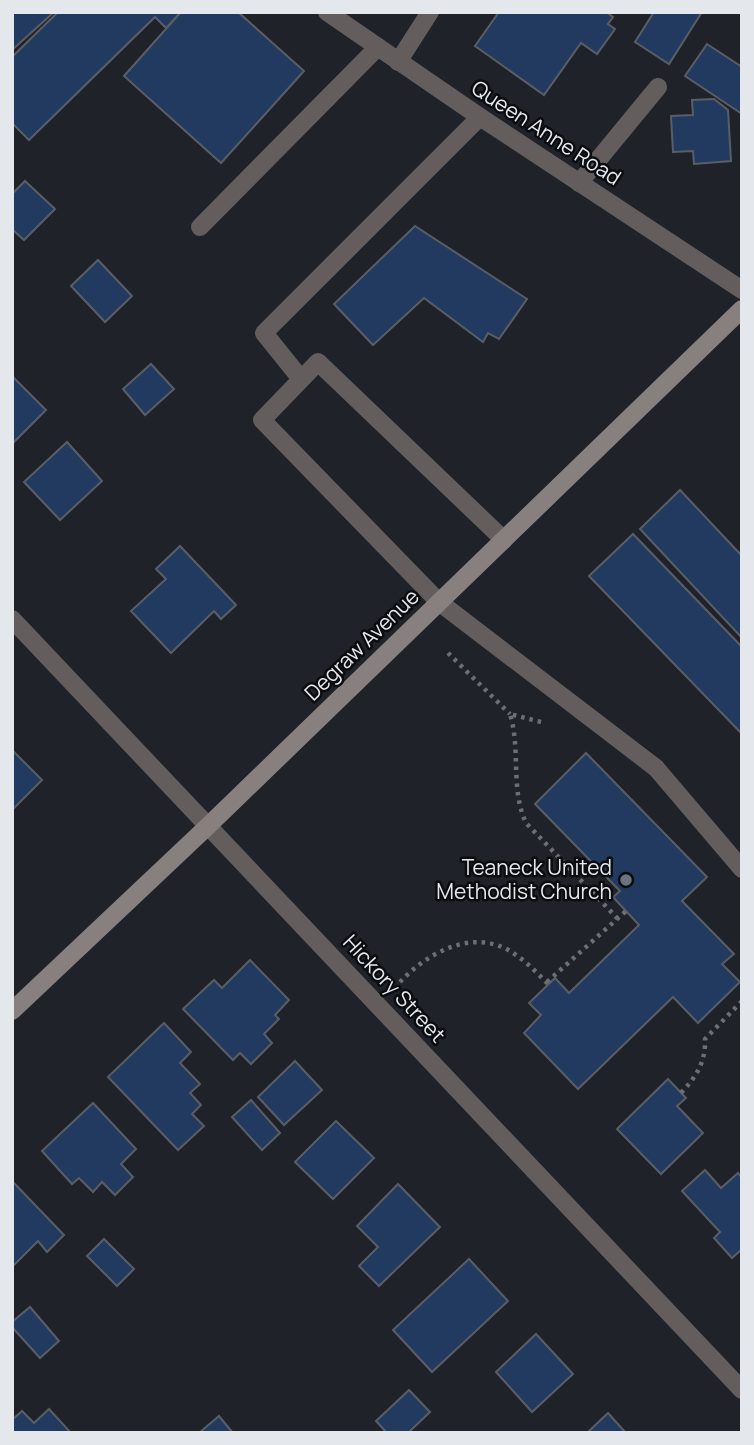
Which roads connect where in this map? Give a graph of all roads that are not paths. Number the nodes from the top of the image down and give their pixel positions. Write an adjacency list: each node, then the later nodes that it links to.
1 (327, 12): 3 (street, Queen Anne Road)
2 (430, 12): 4 (street)
3 (377, 47): 4 (street, Queen Anne Road); 8 (street)
4 (398, 62): 6 (street, Queen Anne Road)
5 (658, 87): 7 (street)
6 (480, 117): 7 (street, Queen Anne Road); 11 (street)
7 (579, 183): 9 (street, Queen Anne Road)
8 (200, 227)
9 (742, 290)
10 (742, 309): 12 (main road, Degraw Avenue)
11 (301, 379): 12 (street); 13 (street)
12 (504, 540): 13 (main road, Degraw Avenue)
13 (439, 603): 15 (main road, Degraw Avenue); 16 (street)
14 (12, 619): 15 (street, Hickory Street)
15 (208, 826): 17 (main road, Degraw Avenue); 18 (street, Hickory Street)
16 (742, 869)
17 (12, 1011)
18 (742, 1390)

